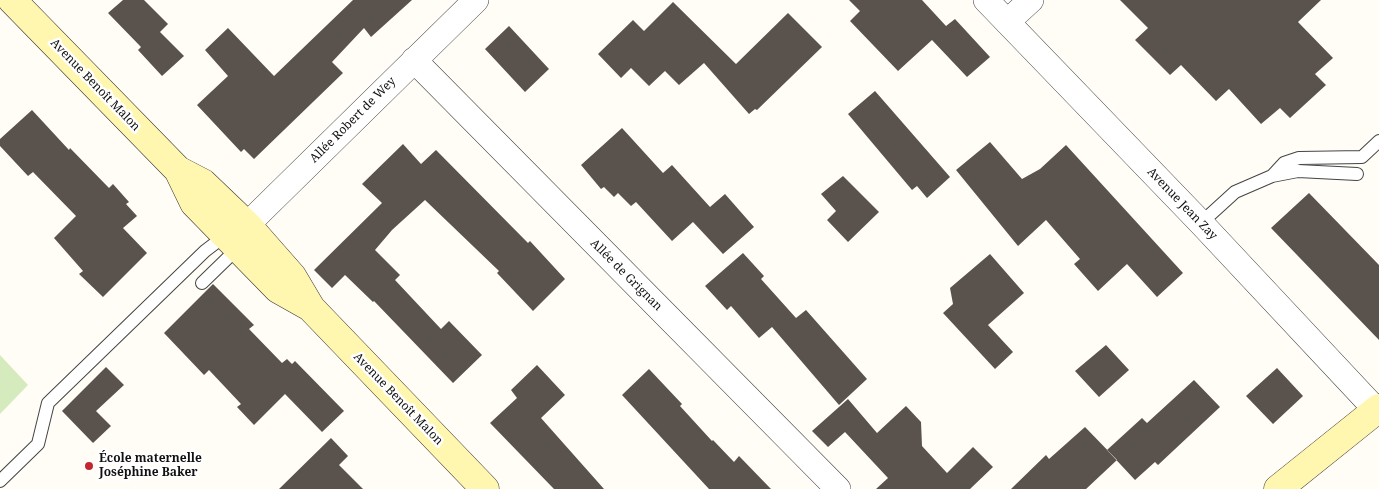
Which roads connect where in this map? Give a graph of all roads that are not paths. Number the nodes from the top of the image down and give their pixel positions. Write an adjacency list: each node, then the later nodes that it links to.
1 (12, 0): 11 (main road, Avenue Benoît Malon)
2 (476, 0): 6 (street, Allée Robert de Wey)
3 (986, 0): 5 (street, Avenue Jean Zay)
4 (1031, 0): 5 (street)
5 (1007, 22): 10 (street, Avenue Jean Zay)
6 (414, 60): 11 (street, Allée Robert de Wey); 16 (street, Allée de Grignan)
7 (1379, 141): 9 (lane)
8 (1357, 174): 9 (lane)
9 (1272, 176): 10 (lane)
10 (1201, 223): 13 (street, Avenue Jean Zay)
11 (236, 238): 12 (lane); 14 (lane); 15 (main road, Avenue Benoît Malon)
12 (202, 283)
13 (1378, 411): 17 (main road)
14 (0, 481)
15 (485, 489)
16 (838, 489)
17 (1278, 489)

